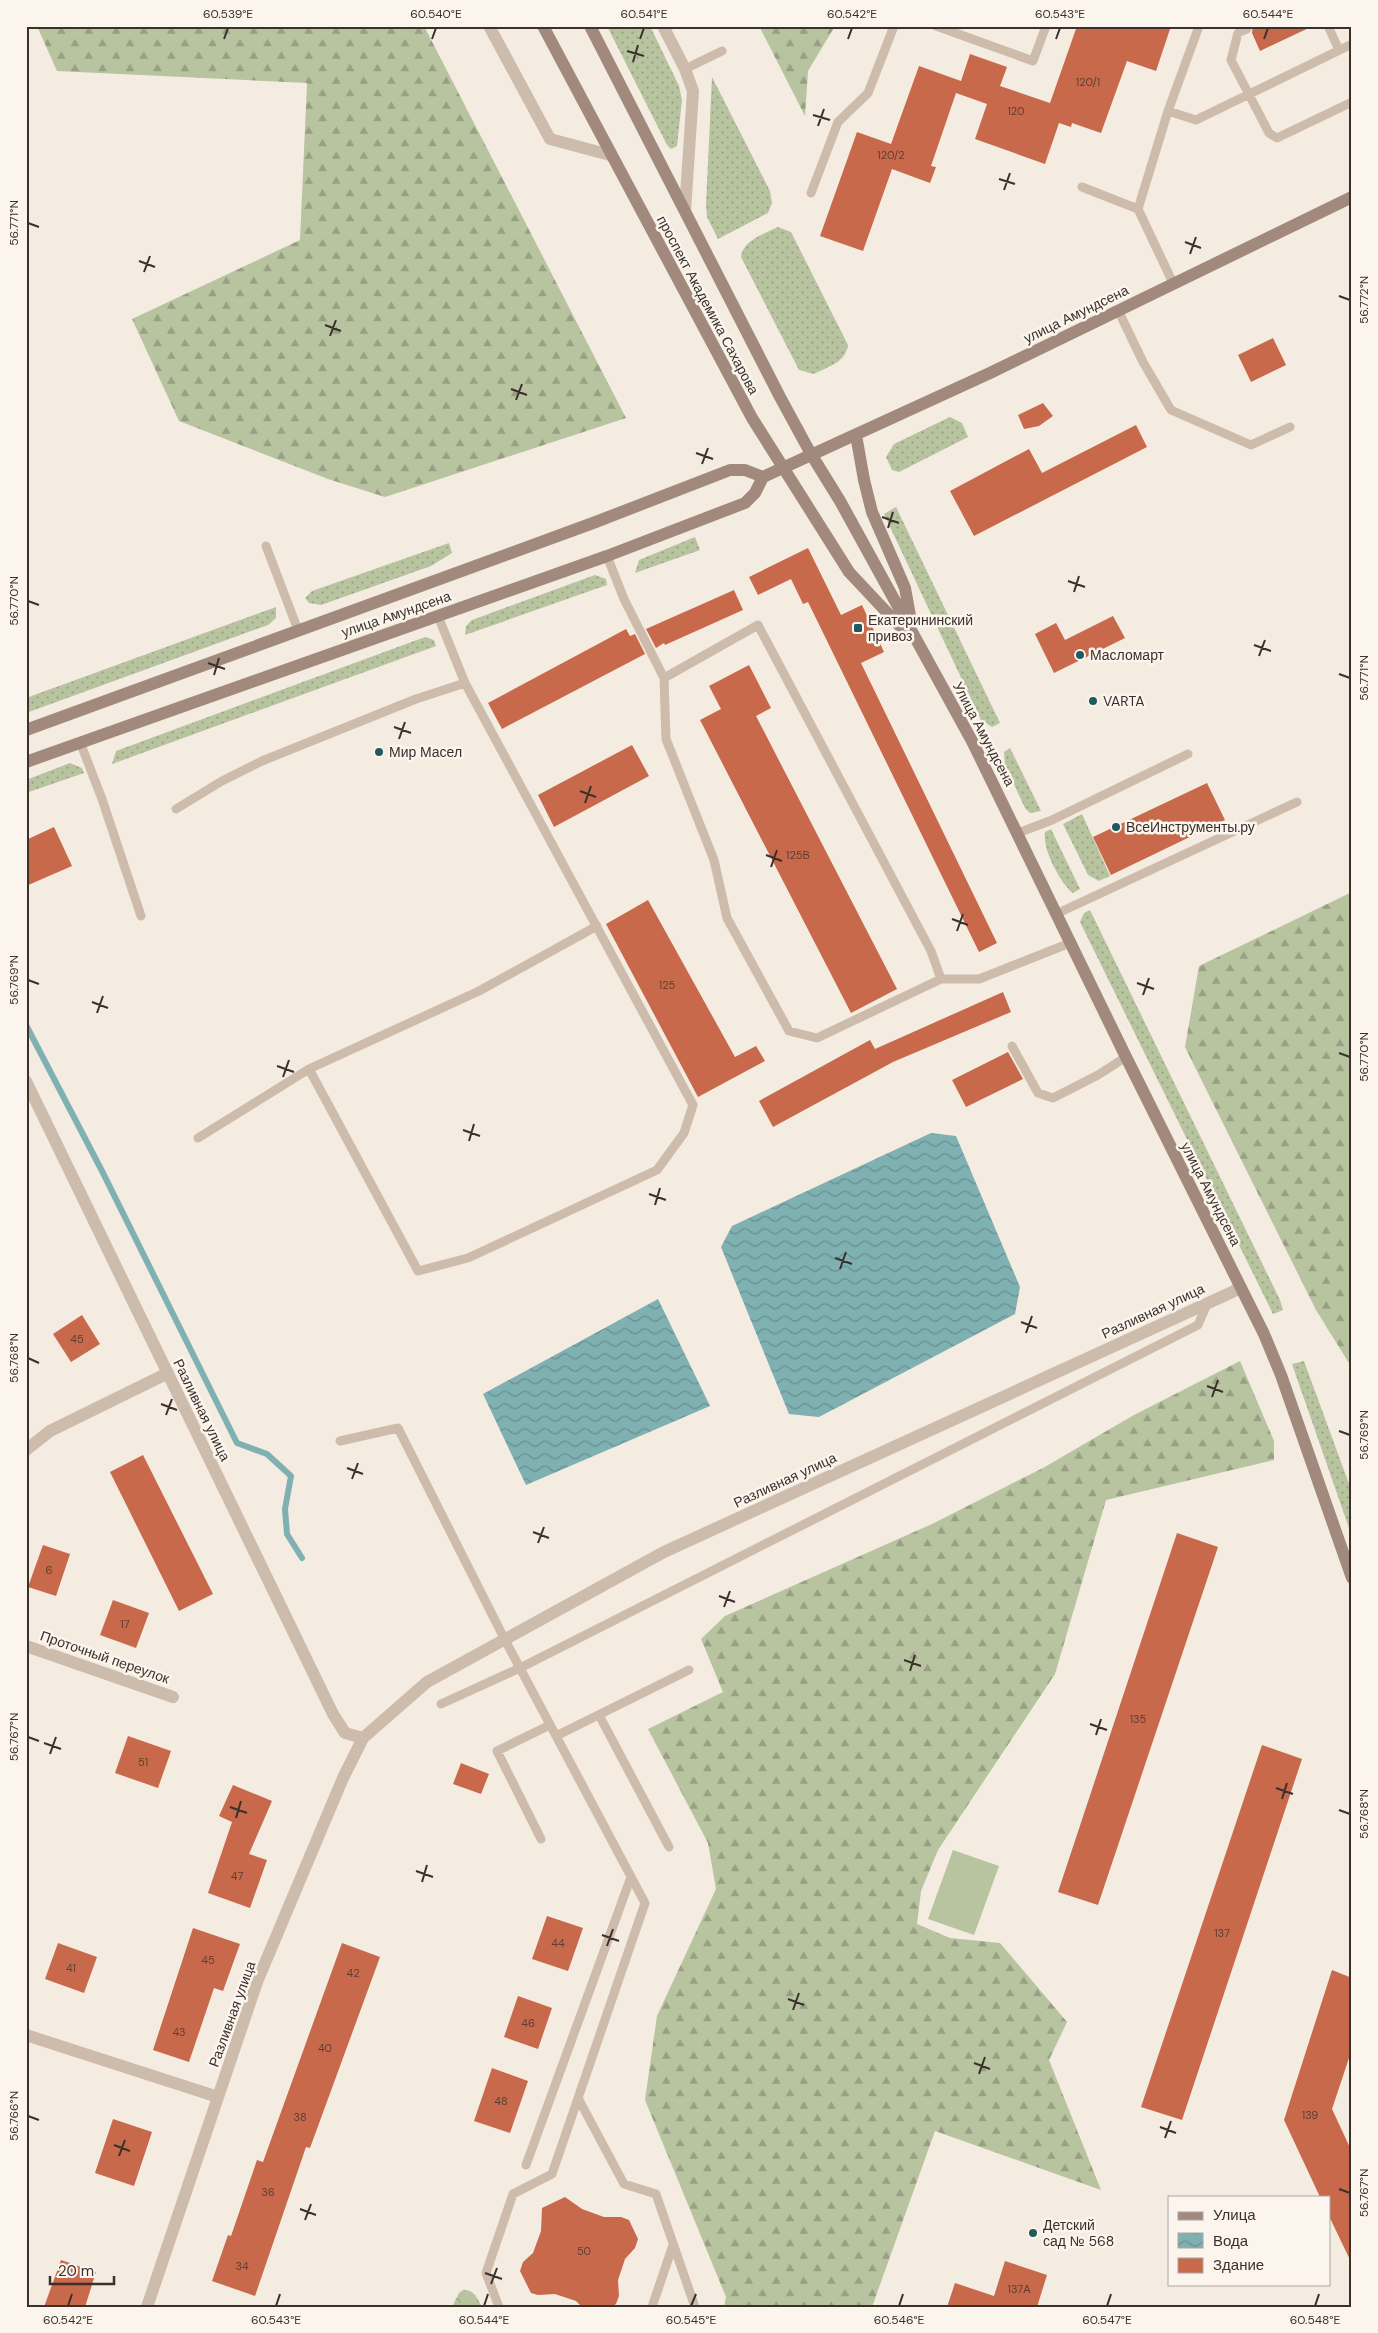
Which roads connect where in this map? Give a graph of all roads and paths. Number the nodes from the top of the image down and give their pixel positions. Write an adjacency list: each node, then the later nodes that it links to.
1 (489, 26): 18 (street)
2 (543, 26): 18 (street, проспект Академика Сахарова)
3 (590, 26): 23 (street, проспект Академика Сахарова)
4 (662, 26): 14 (street, проспект Академика Сахарова)
5 (894, 26): 20 (lane)
6 (936, 26): 7 (lane)
7 (1046, 26)
8 (1199, 26): 17 (lane)
9 (1328, 26): 12 (lane)
10 (1247, 28): 15 (lane)
11 (1352, 44): 12 (lane)
12 (1339, 50): 15 (lane)
13 (722, 51): 14 (lane)
14 (685, 69): 23 (street, проспект Академика Сахарова)
15 (1250, 94): 16 (lane); 17 (lane)
16 (1352, 102)
17 (1168, 111): 22 (lane)
18 (610, 155): 29 (street, проспект Академика Сахарова)
19 (1082, 187): 22 (lane)
20 (811, 193)
21 (1352, 197): 24 (street, улица Амундсена)
22 (1138, 209): 24 (lane)
23 (685, 211): 28 (street, проспект Академика Сахарова)
24 (1173, 283): 25 (street, улица Амундсена)
25 (1118, 310): 26 (lane); 27 (street, улица Амундсена)
26 (1290, 427)
27 (856, 435): 28 (street, улица Амундсена); 35 (street)
28 (811, 454): 29 (street, улица Амундсена); 35 (street)
29 (783, 467): 30 (street, улица Амундсена); 36 (street)
30 (763, 477): 32 (street, улица Амундсена); 34 (street, улица Амундсена)
31 (266, 546): 34 (lane)
32 (608, 556): 33 (street, улица Амундсена); 37 (lane)
33 (438, 616): 38 (lane); 40 (street, улица Амундсена)
34 (298, 630): 39 (street, улица Амундсена)
35 (912, 631): 36 (street)
36 (922, 650): 45 (street, Улица Амундсена)
37 (664, 678): 50 (lane); 50 (lane)
38 (465, 683): 44 (lane); 48 (lane)
39 (26, 730)
40 (80, 742): 42 (street, улица Амундсена); 47 (lane)
41 (1188, 754): 45 (lane)
42 (26, 762)
43 (1297, 802): 46 (lane)
44 (176, 809)
45 (1018, 833): 46 (street, улица Амундсена)
46 (1056, 914): 49 (street, улица Амундсена)
47 (141, 916)
48 (597, 926): 53 (lane); 53 (lane)
49 (1070, 943): 50 (lane); 52 (street, улица Амундсена)
50 (941, 980)
51 (1012, 1046): 52 (lane)
52 (1126, 1057): 57 (street, улица Амундсена)
53 (309, 1068): 56 (lane)
54 (26, 1081): 55 (street, Разливная улица)
55 (32, 1107): 59 (street, Разливная улица)
56 (198, 1138)
57 (1241, 1288): 58 (street, Разливная улица); 62 (street, улица Амундсена)
58 (1208, 1302): 64 (street, Разливная улица); 66 (lane)
59 (168, 1374): 61 (street); 73 (street, Разливная улица)
60 (340, 1441): 64 (lane)
61 (26, 1450)
62 (1348, 1555): 63 (street, улица Амундсена)
63 (1352, 1578)
64 (505, 1640): 66 (lane); 73 (street, Разливная улица)
65 (26, 1646): 68 (street, Проточный переулок)
66 (520, 1668): 69 (lane); 71 (lane)
67 (689, 1670): 70 (lane)
68 (173, 1698)
69 (441, 1704)
70 (599, 1715): 72 (lane); 75 (lane)
71 (550, 1726): 72 (lane); 74 (lane)
72 (556, 1736): 76 (lane)
73 (363, 1738): 78 (street, Разливная улица)
74 (541, 1839)
75 (668, 1847)
76 (631, 1878): 79 (lane); 80 (lane)
77 (26, 2035): 78 (street)
78 (218, 2097): 82 (street, Разливная улица)
79 (578, 2098): 81 (lane); 83 (lane)
80 (526, 2165)
81 (673, 2245): 84 (lane); 85 (lane)
82 (146, 2307)
83 (499, 2307)
84 (652, 2307)
85 (695, 2307)

